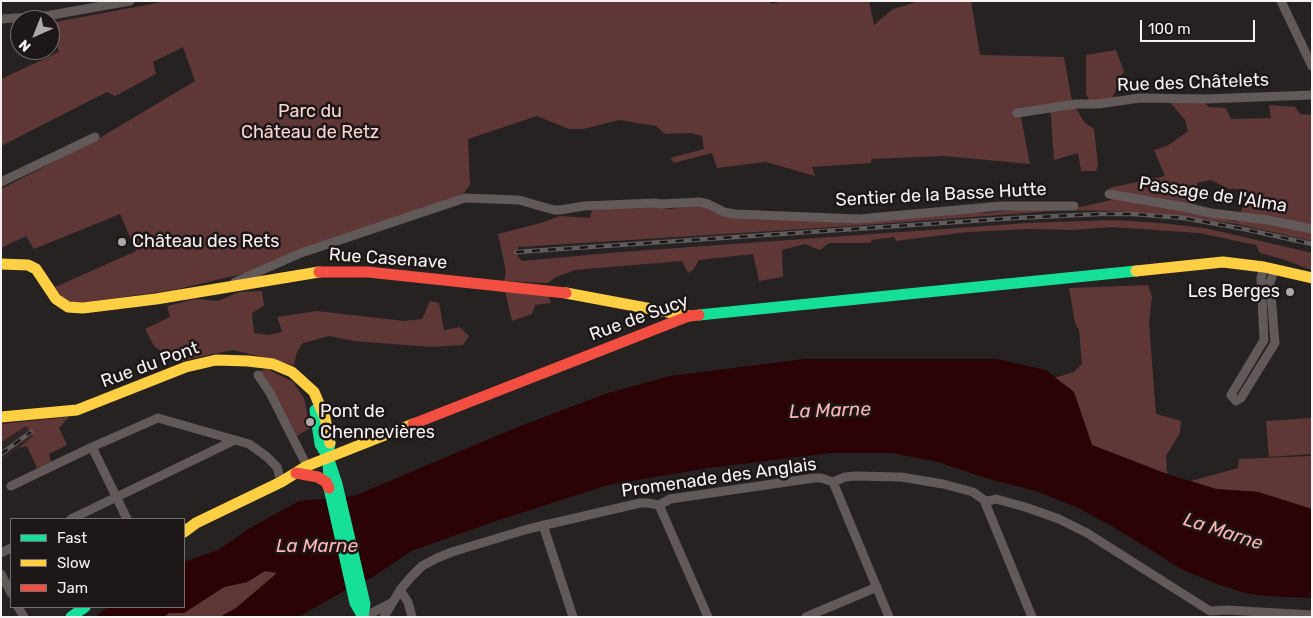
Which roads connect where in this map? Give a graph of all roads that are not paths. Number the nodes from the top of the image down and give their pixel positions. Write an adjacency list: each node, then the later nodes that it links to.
1 (130, 1): 3 (street)
2 (1281, 1): 4 (street)
3 (1, 19)
4 (1312, 66)
5 (1312, 95): 6 (street, Rue des Châtelets)
6 (1017, 113)
7 (95, 137): 8 (street)
8 (1, 182)
9 (1108, 194): 11 (street, Passage de l'Alma)
10 (1074, 206): 15 (street, Sentier de la Basse Hutte)
11 (1312, 229)
12 (1, 264): 15 (main road, Rue Casenave)
13 (1269, 268): 13 (street); 14 (main road, Rue de Sucy); 16 (main road, Rue de Sucy)
14 (1312, 278)
15 (229, 288): 16 (main road, Rue Casenave)
16 (689, 316): 21 (main road, Rue de Sucy)
17 (258, 375): 22 (street)
18 (1, 417): 21 (main road, Rue du Pont)
19 (235, 440): 20 (street); 24 (street); 28 (street)
20 (92, 447): 26 (street); 28 (street)
21 (328, 457): 22 (main road, Rue de Sucy); 27 (main road, Rue du Pont)
22 (307, 466): 23 (main road, Rue de Sucy)
23 (296, 473): 24 (main road, Rue de Sucy); 27 (main road)
24 (281, 482): 34 (main road, Rue de Sucy)
25 (833, 482): 29 (street, Promenade des Anglais); 30 (street, Promenade des Anglais); 36 (street)
26 (11, 486)
27 (333, 486): 44 (main road)
28 (116, 497): 31 (street); 32 (street)
29 (984, 500): 41 (street, Promenade des Anglais); 51 (street)
30 (659, 505): 33 (street, Promenade des Anglais); 48 (street)
31 (73, 518)
32 (126, 518)
33 (543, 524): 37 (street, Promenade des Anglais); 47 (street)
34 (185, 531)
35 (1, 574): 38 (street)
36 (876, 587): 49 (street); 50 (street)
37 (400, 590): 39 (street, Promenade des Anglais); 46 (street)
38 (10, 591)
39 (391, 603): 44 (street, Promenade des Anglais); 45 (street, Promenade des Anglais)
40 (84, 608): 43 (main road)
41 (1210, 614): 42 (street, Promenade des Anglais)
42 (1312, 615)
43 (71, 617)
44 (363, 617)
45 (384, 617)
46 (412, 617)
47 (573, 617)
48 (708, 617)
49 (806, 617)
50 (889, 617)
51 (1032, 617)

